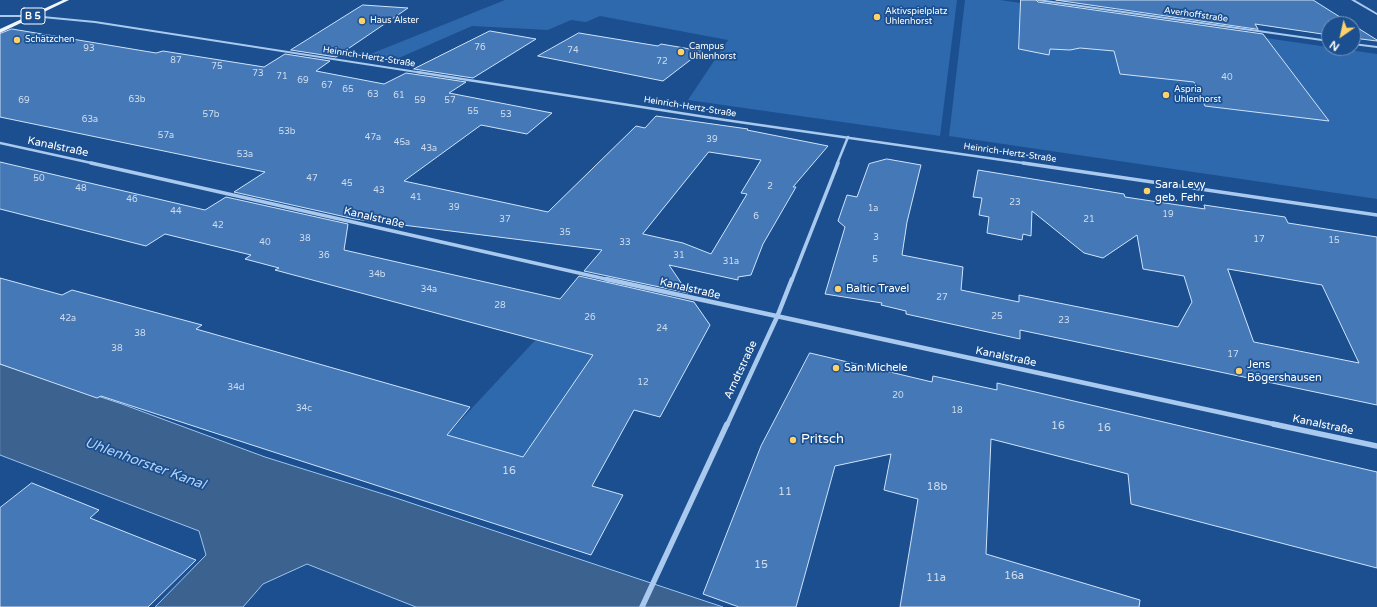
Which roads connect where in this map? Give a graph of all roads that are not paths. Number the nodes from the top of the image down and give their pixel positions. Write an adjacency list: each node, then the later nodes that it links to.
1 (67, 0): 6 (main road, B 5)
2 (1038, 0): 8 (street, Averhoffstraße)
3 (1353, 0): 4 (street)
4 (1377, 14)
5 (0, 16): 6 (street, Heinrich-Hertz-Straße)
6 (32, 16): 7 (main road, B 5); 11 (street, Heinrich-Hertz-Straße)
7 (0, 31)
8 (1321, 40)
9 (1361, 45): 10 (street)
10 (1377, 47)
11 (848, 137): 13 (street, Heinrich-Hertz-Straße); 14 (street, Arndtstraße)
12 (0, 144): 14 (street, Kanalstraße)
13 (1377, 215)
14 (777, 317): 15 (street, Kanalstraße); 16 (street, Arndtstraße)
15 (1377, 446)
16 (642, 607)

